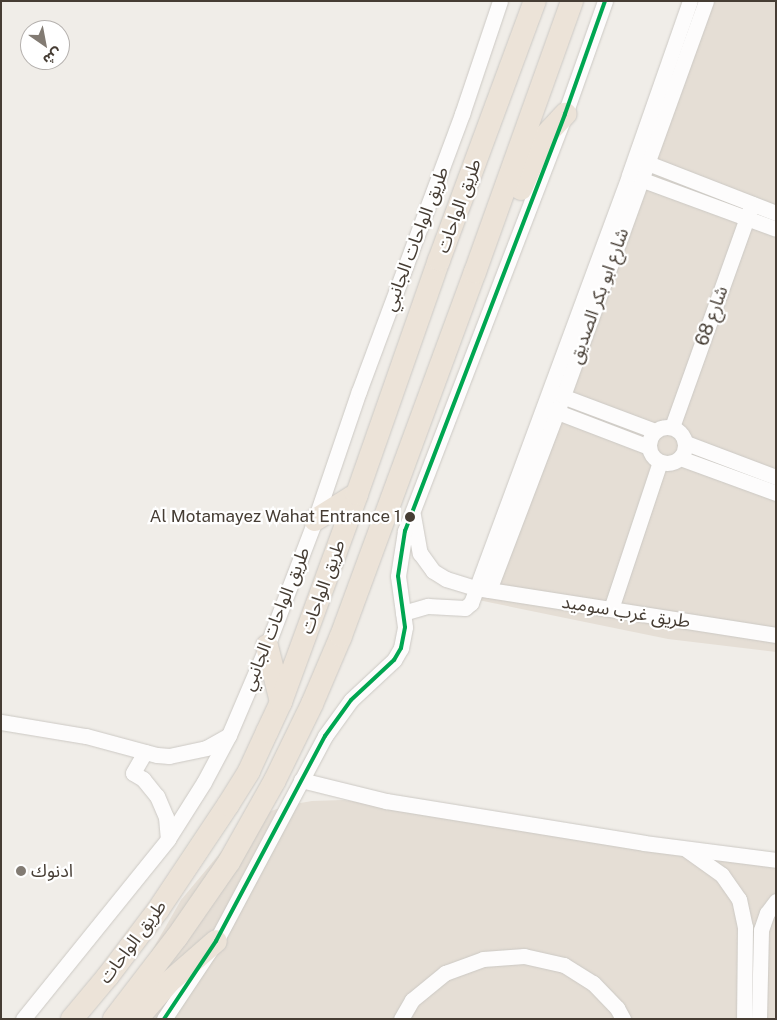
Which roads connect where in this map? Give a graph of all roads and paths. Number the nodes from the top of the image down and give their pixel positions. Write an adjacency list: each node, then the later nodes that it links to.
1 (500, 1): 25 (street, طريق الواحات الجانبي)
2 (535, 1): 23 (highway, طريق الواحات)
3 (572, 1): 14 (highway, طريق الواحات)
4 (605, 1): 7 (street)
5 (690, 1): 8 (street, شارع ابو بكر الصديق)
6 (706, 1): 8 (street, شارع ابو بكر الصديق)
7 (566, 114): 14 (highway); 24 (street)
8 (641, 160): 9 (street, شارع ابو بكر الصديق); 10 (street)
9 (635, 177): 12 (street); 15 (street, شارع ابو بكر الصديق)
10 (752, 204): 11 (street); 12 (street, شارع 68)
11 (776, 213)
12 (747, 220): 13 (street); 17 (street, شارع 68)
13 (776, 229)
14 (475, 272): 43 (highway, طريق الواحات)
15 (556, 394): 16 (street, شارع ابو بكر الصديق); 18 (street)
16 (550, 409): 19 (street); 26 (street, شارع ابو بكر الصديق)
17 (672, 427): 18 (street); 20 (street)
18 (655, 431): 19 (street)
19 (649, 446): 21 (street)
20 (683, 450): 21 (street); 22 (street)
21 (660, 462): 27 (street)
22 (775, 487)
23 (357, 494): 25 (highway); 31 (highway, طريق الواحات)
24 (412, 513): 26 (street, طريق غرب سوميد); 28 (street)
25 (315, 520): 30 (street, طريق الواحات الجانبي)
26 (483, 589): 27 (street, طريق غرب سوميد); 28 (street)
27 (611, 609): 29 (street, طريق غرب سوميد)
28 (403, 613): 35 (street)
29 (776, 635)
30 (267, 646): 31 (highway); 33 (street, طريق الواحات الجانبي)
31 (281, 702): 42 (highway, طريق الواحات)
32 (1, 722): 34 (street)
33 (229, 735): 34 (street); 36 (street, طريق الواحات الجانبي)
34 (145, 752): 36 (street)
35 (301, 780): 37 (street); 40 (street)
36 (168, 839): 41 (street, طريق الواحات الجانبي)
37 (686, 849): 38 (street); 48 (street)
38 (776, 860)
39 (776, 901): 49 (street)
40 (216, 941): 44 (highway); 45 (street)
41 (23, 1019)
42 (72, 1019)
43 (114, 1019)
44 (137, 1019)
45 (164, 1019)
46 (401, 1019): 47 (street)
47 (623, 1019)
48 (744, 1019)
49 (759, 1019)

